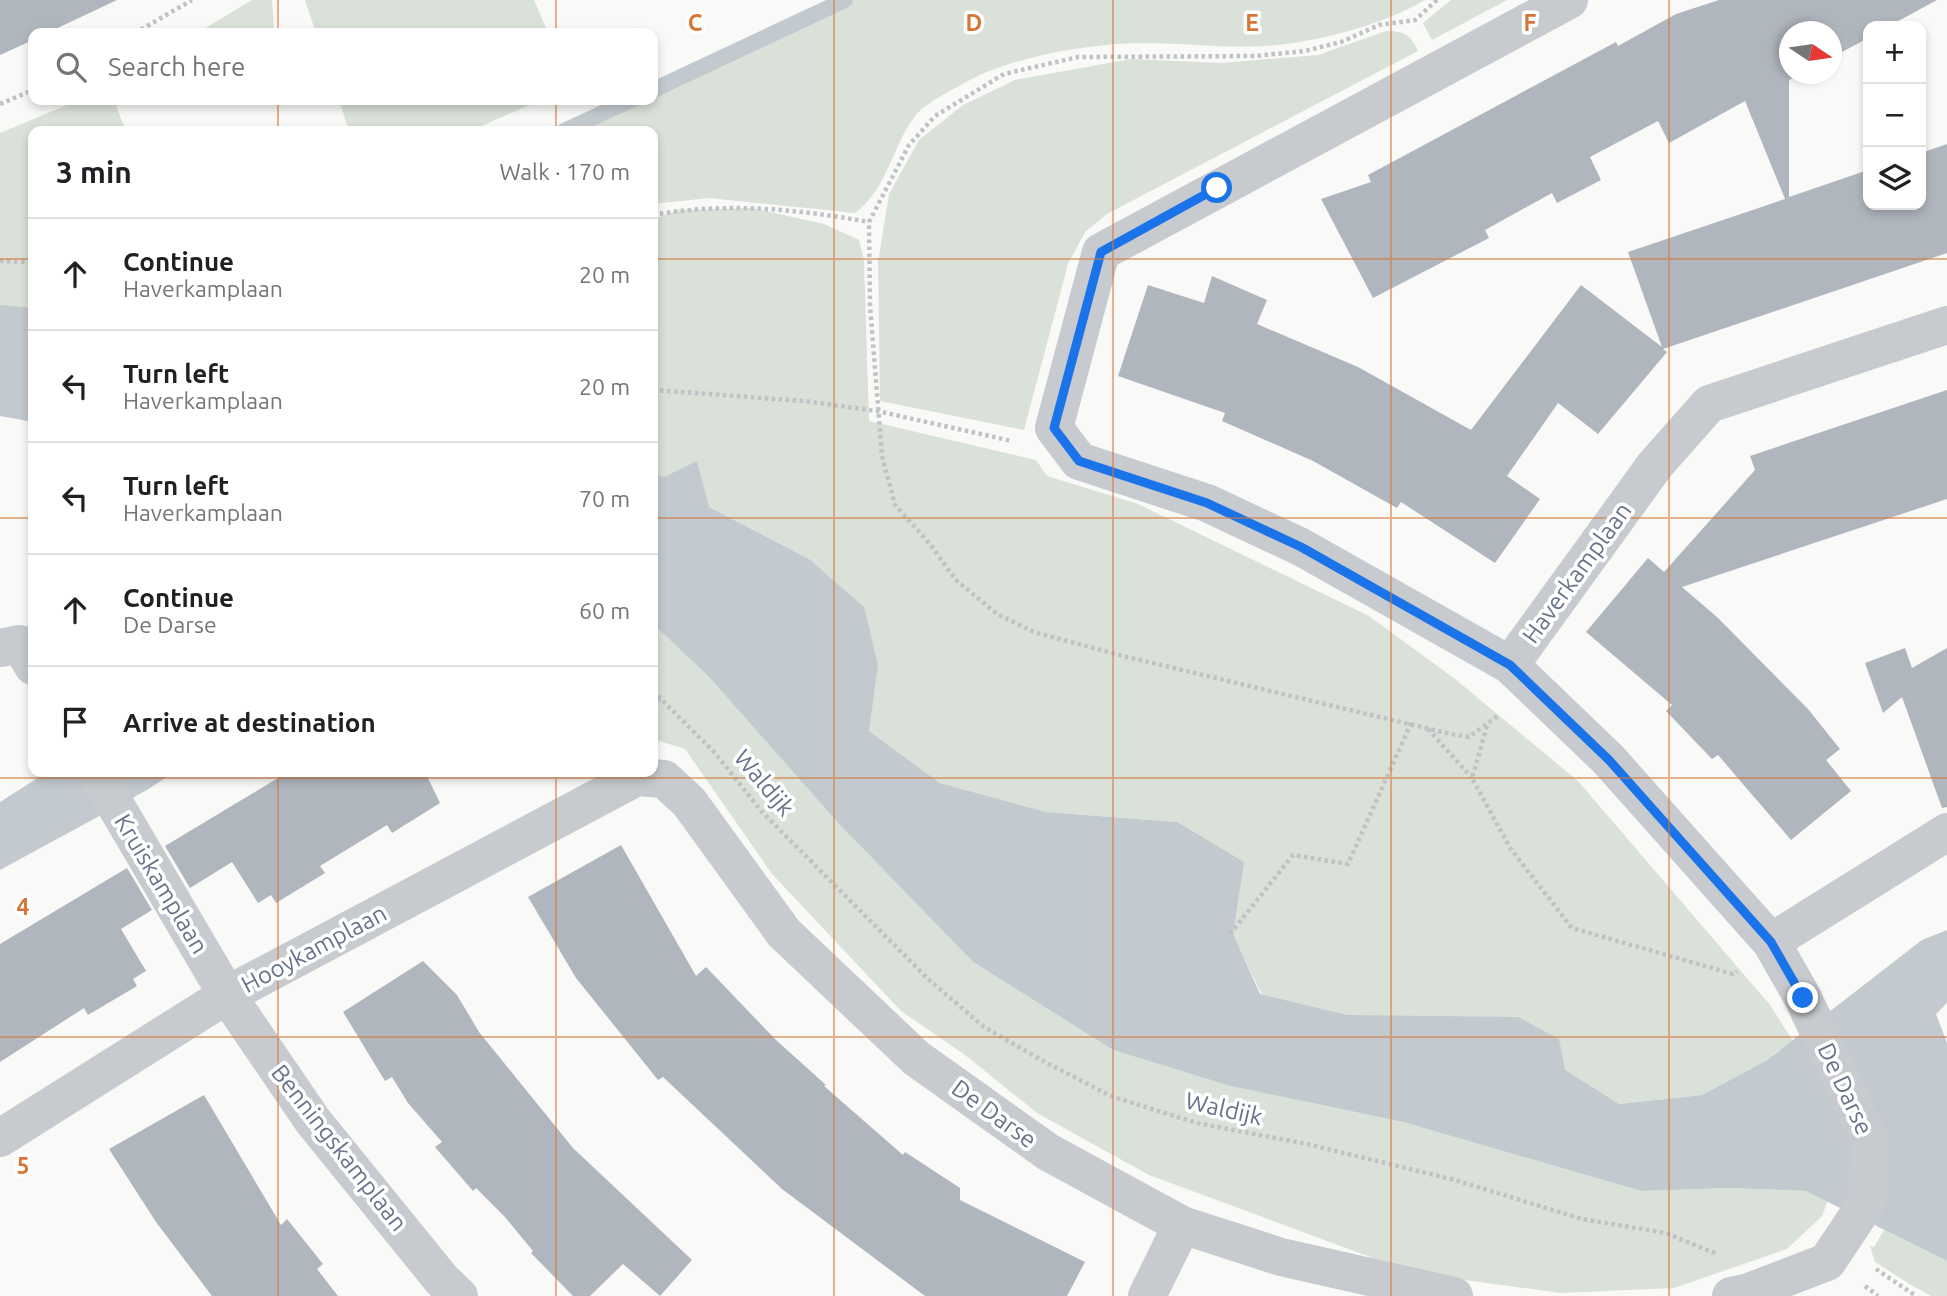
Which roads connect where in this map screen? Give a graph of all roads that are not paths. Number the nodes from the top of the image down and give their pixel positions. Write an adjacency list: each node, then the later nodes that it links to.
1 (1569, 0): 5 (street, Haverkamplaan)
2 (1947, 325): 5 (street, Haverkamplaan)
3 (0, 648): 4 (street)
4 (28, 658)
5 (1510, 665): 9 (street, De Darse)
6 (99, 777): 10 (street, Kruiskamplaan)
7 (637, 777): 10 (street, Hooykamplaan); 12 (street, De Darse)
8 (1947, 832): 9 (street)
9 (1771, 942): 16 (street, De Darse)
10 (226, 995): 11 (street, Hooykamplaan); 13 (street, Benningskamplaan)
11 (0, 1138)
12 (1182, 1225): 14 (street); 15 (street, De Darse)
13 (459, 1296)
14 (1147, 1296)
15 (1454, 1296)
16 (1731, 1296)

